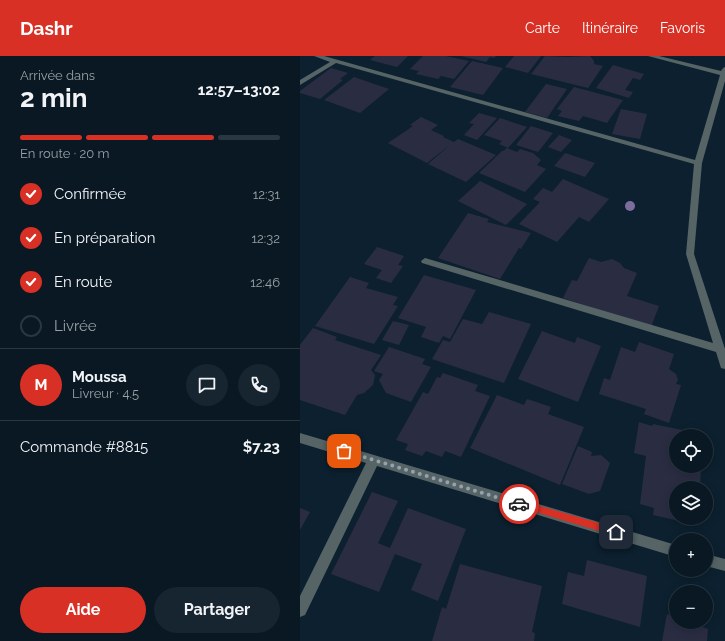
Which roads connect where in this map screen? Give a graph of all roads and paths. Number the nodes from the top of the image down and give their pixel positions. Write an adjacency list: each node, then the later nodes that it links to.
1 (317, 56): 3 (street)
2 (651, 56): 4 (street)
3 (335, 61): 5 (street); 6 (street)
4 (724, 72): 6 (street)
5 (300, 83)
6 (698, 163): 8 (street)
7 (425, 261): 8 (street)
8 (720, 349): 9 (street)
9 (725, 365)
10 (300, 438): 11 (street)
11 (374, 460): 12 (street); 15 (street)
12 (669, 548)
13 (713, 562): 14 (street)
14 (725, 565)
15 (300, 610)

